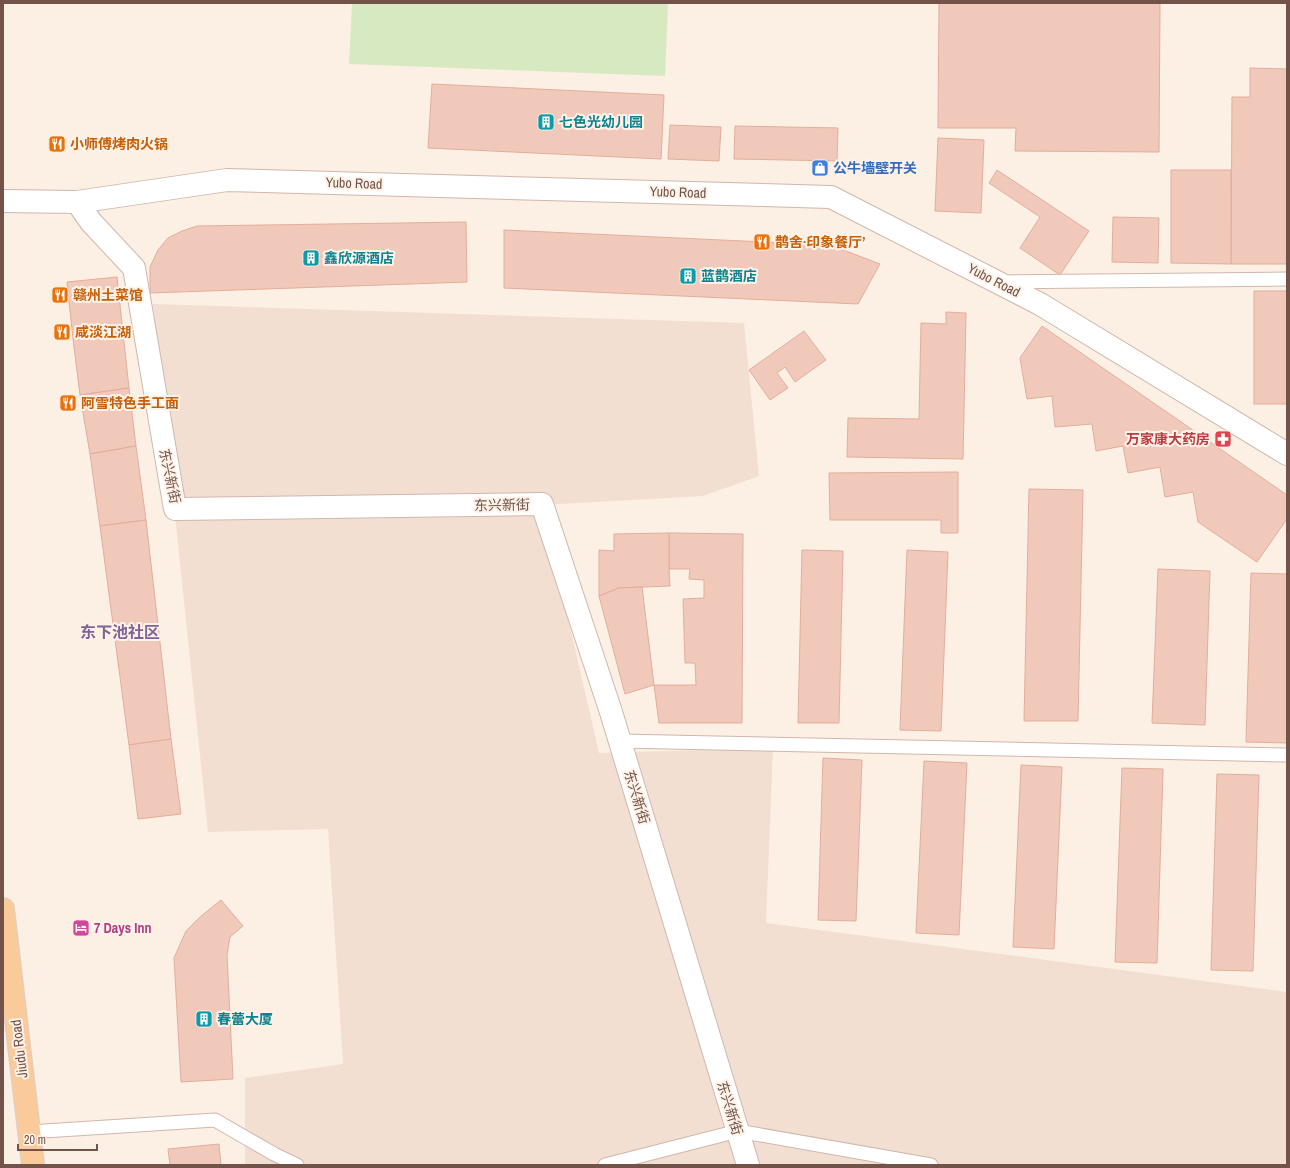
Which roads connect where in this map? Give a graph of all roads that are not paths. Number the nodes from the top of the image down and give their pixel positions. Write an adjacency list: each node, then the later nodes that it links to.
1 (3, 201): 2 (street, Yubo Road)
2 (77, 202): 4 (street, Yubo Road); 6 (street, 东兴新街)
3 (1287, 279): 4 (lane)
4 (996, 282): 5 (street, Yubo Road)
5 (1287, 454)
6 (620, 741): 7 (lane); 9 (street, 东兴新街)
7 (1287, 755)
8 (3, 908): 10 (main road, Jiudu Road)
9 (738, 1131): 13 (lane); 14 (street, 东兴新街); 15 (lane)
10 (29, 1132): 11 (main road, Jiudu Road); 12 (lane)
11 (33, 1165)
12 (297, 1165)
13 (605, 1165)
14 (748, 1165)
15 (930, 1165)

